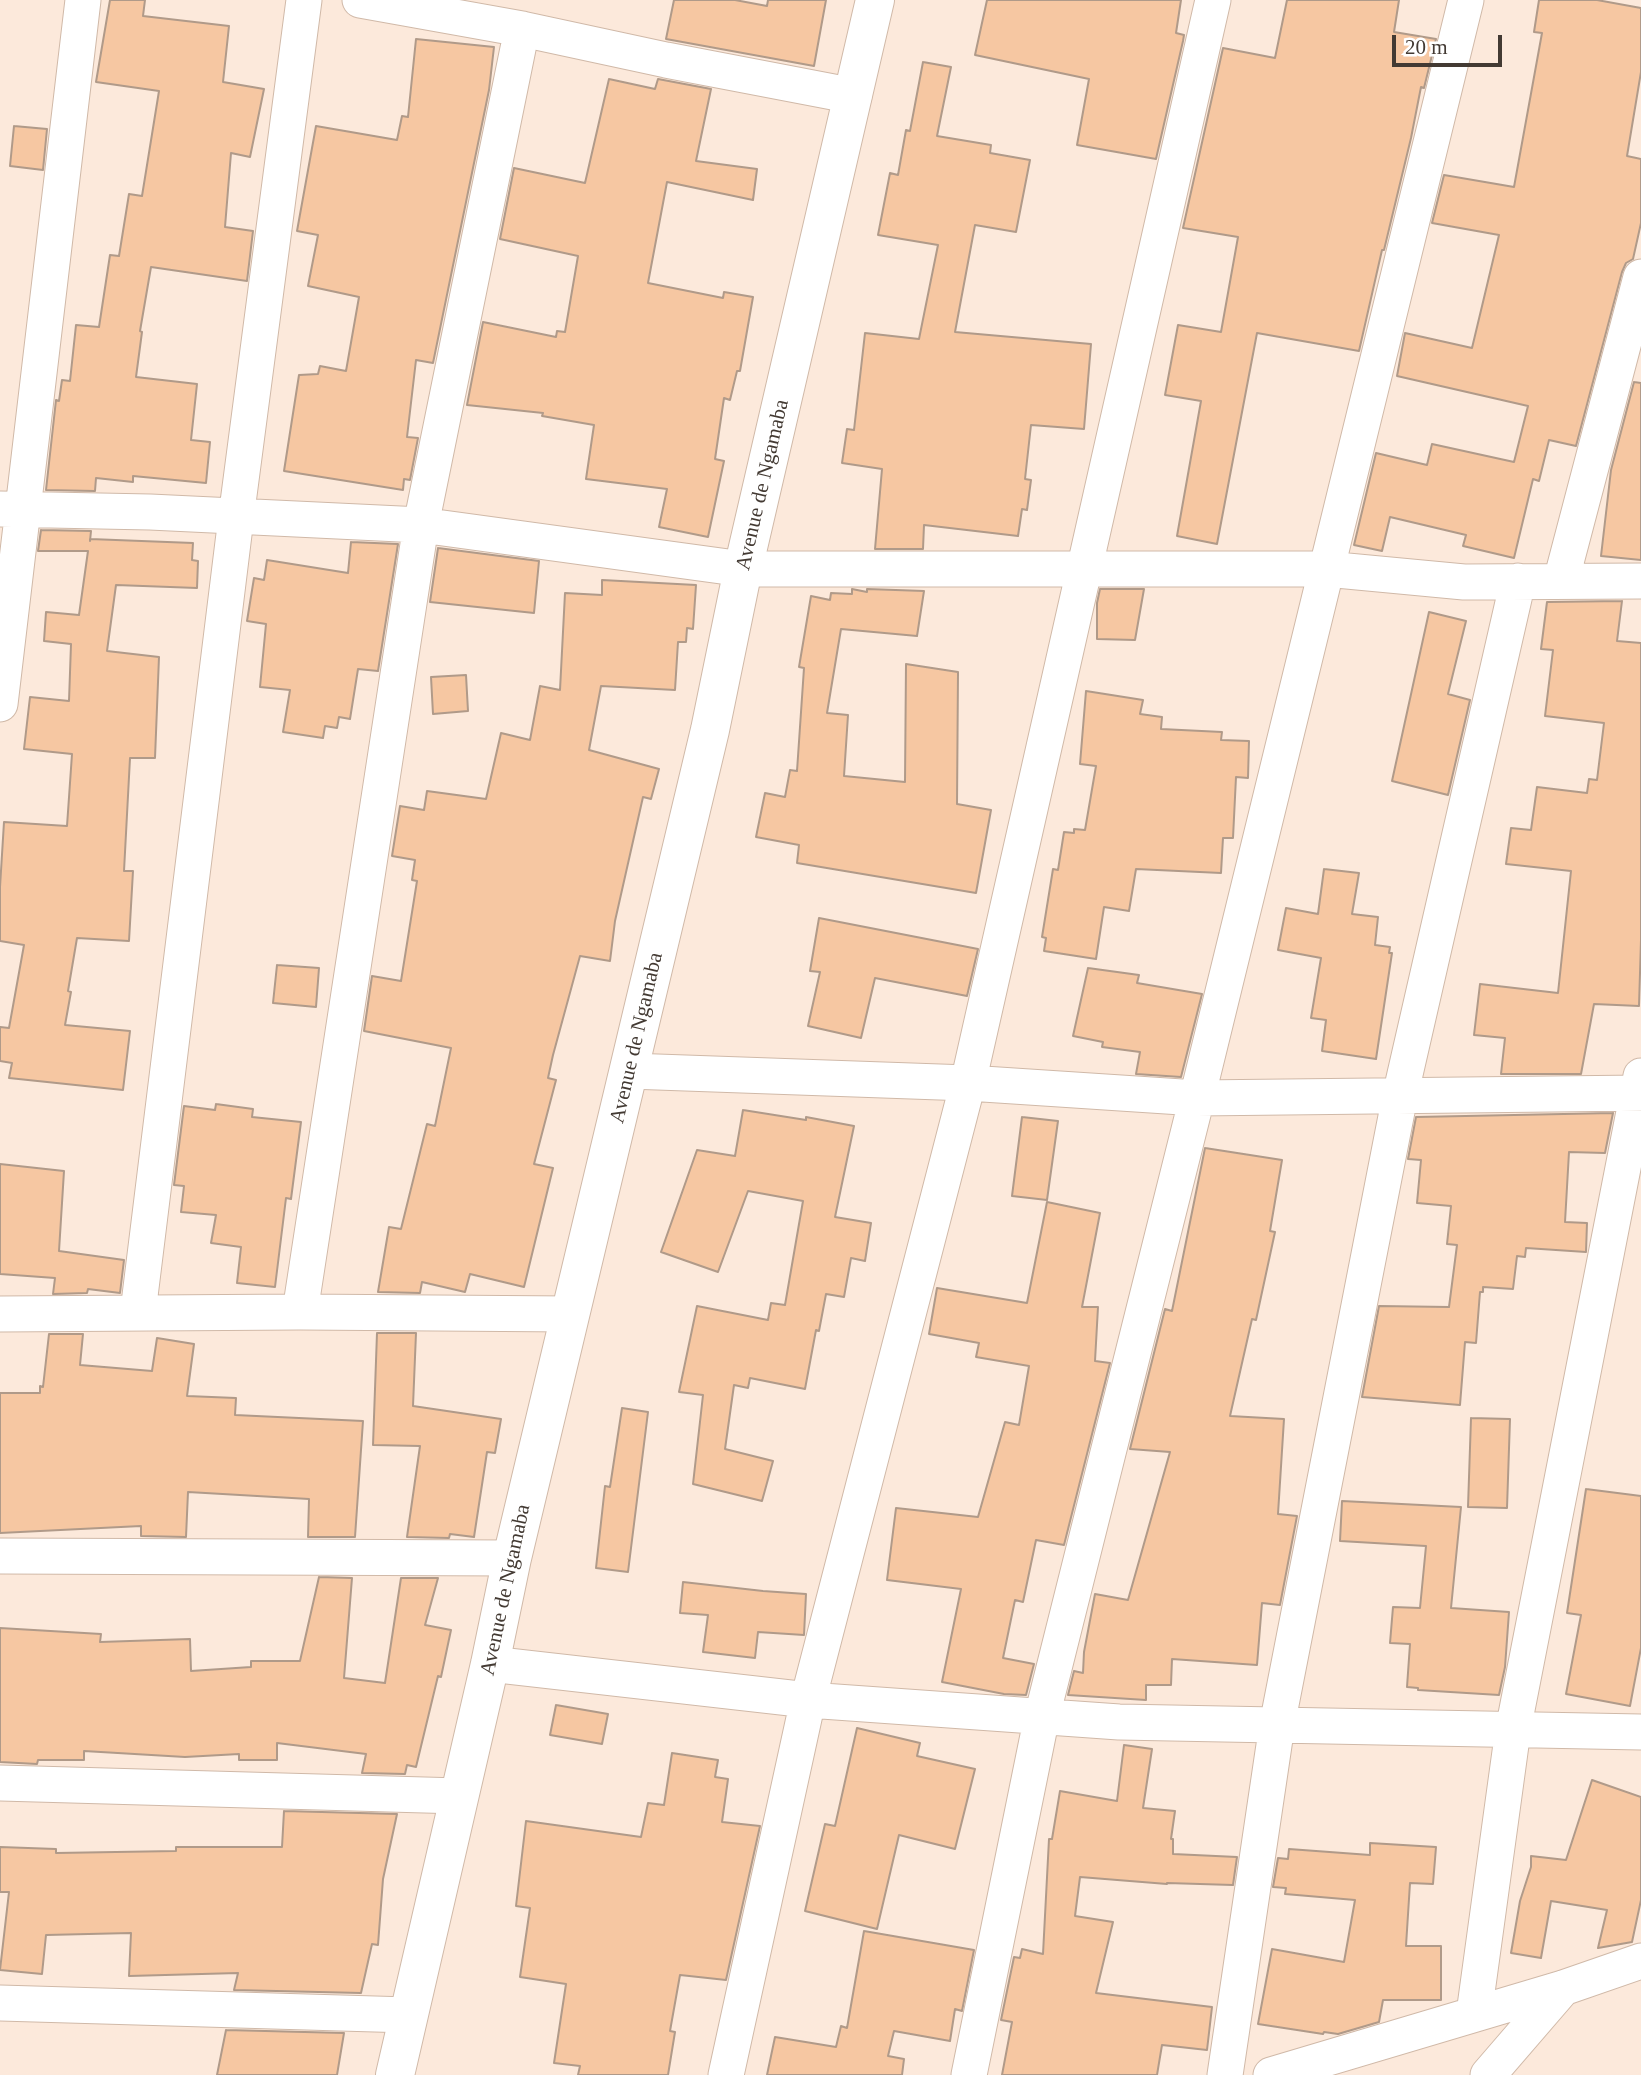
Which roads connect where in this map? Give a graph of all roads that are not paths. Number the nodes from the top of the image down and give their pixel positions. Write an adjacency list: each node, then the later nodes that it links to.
1 (83, 0): 10 (street)
2 (304, 0): 11 (street)
3 (360, 0): 7 (street)
4 (875, 0): 8 (street, Avenue de Ngamaba)
5 (1213, 0): 14 (street)
6 (1465, 0): 15 (street)
7 (522, 29): 8 (street); 12 (street)
8 (854, 96): 13 (street, Avenue de Ngamaba)
9 (1641, 277): 17 (street)
10 (12, 509): 11 (street); 19 (street)
11 (236, 517): 12 (street); 25 (street)
12 (421, 525): 13 (street); 26 (street)
13 (743, 569): 14 (street); 20 (street, Avenue de Ngamaba)
14 (1084, 569): 15 (street); 21 (street)
15 (1326, 569): 16 (street); 24 (street)
16 (1518, 581): 17 (street); 23 (street)
17 (1561, 581): 18 (street)
18 (1641, 581)
19 (0, 704)
20 (629, 1071): 21 (street); 28 (street, Avenue de Ngamaba)
21 (968, 1083): 24 (street); 32 (street)
22 (1640, 1087): 23 (street); 35 (street)
23 (1400, 1096): 24 (street); 34 (street)
24 (1197, 1098): 33 (street)
25 (138, 1312): 26 (street); 27 (street)
26 (300, 1312): 28 (street)
27 (0, 1314)
28 (571, 1314): 30 (street, Avenue de Ngamaba)
29 (0, 1556): 30 (street)
30 (512, 1558): 31 (street, Avenue de Ngamaba)
31 (490, 1664): 32 (street); 38 (street, Avenue de Ngamaba)
32 (808, 1700): 33 (street); 45 (street)
33 (1042, 1716): 34 (street); 46 (street)
34 (1277, 1724): 35 (street); 47 (street)
35 (1513, 1730): 36 (street); 42 (street)
36 (1641, 1732)
37 (0, 1783): 38 (street)
38 (460, 1796): 43 (street, Avenue de Ngamaba)
39 (1641, 1961): 40 (street)
40 (1563, 1988): 42 (street); 49 (street)
41 (0, 2003): 43 (street)
42 (1474, 2014): 48 (street)
43 (409, 2015): 44 (street, Avenue de Ngamaba)
44 (395, 2075)
45 (726, 2075)
46 (969, 2075)
47 (1225, 2075)
48 (1271, 2075)
49 (1488, 2075)

